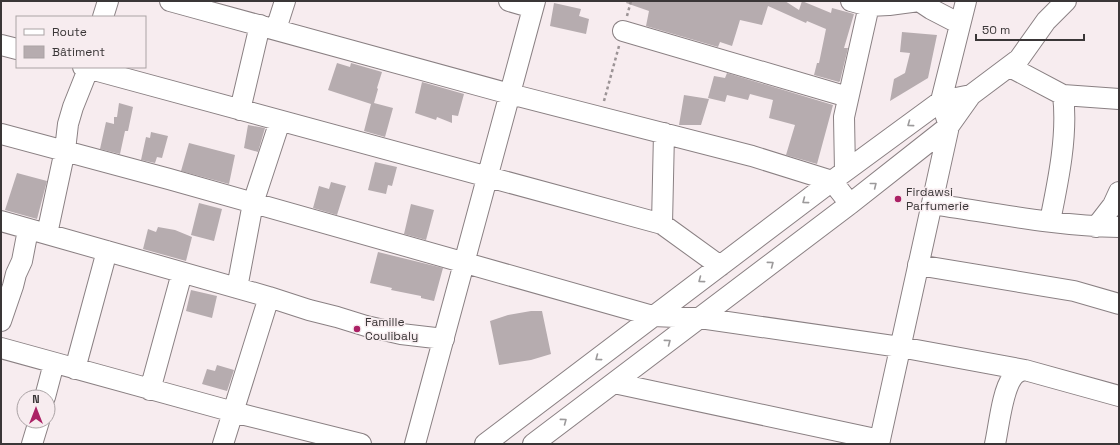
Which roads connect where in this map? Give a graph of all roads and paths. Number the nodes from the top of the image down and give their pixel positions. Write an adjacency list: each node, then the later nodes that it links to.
1 (108, 1): 12 (street)
2 (170, 1): 10 (street)
3 (285, 1): 14 (street)
4 (510, 1): 11 (street)
5 (631, 1): 15 (path)
6 (919, 1): 9 (street); 13 (street)
7 (966, 1): 13 (street)
8 (1066, 1): 18 (street)
9 (863, 3): 24 (street)
10 (197, 4): 14 (street)
11 (534, 4): 21 (street)
12 (103, 16)
13 (960, 24): 26 (street)
14 (268, 27): 21 (street); 27 (street)
15 (623, 31): 24 (street); 28 (path)
16 (1, 45): 17 (street)
17 (16, 49)
18 (1010, 67): 22 (street); 23 (street)
19 (87, 68): 33 (street)
20 (91, 68): 27 (street)
21 (510, 94): 28 (street); 35 (street)
22 (972, 95): 26 (street); 30 (street)
23 (1063, 95): 25 (street); 41 (street)
24 (848, 97): 34 (street)
25 (1119, 99)
26 (941, 101): 30 (street); 34 (street, one-way to 34)
27 (240, 110): 29 (street)
28 (600, 117): 31 (street)
29 (280, 121): 35 (street); 37 (street)
30 (949, 126): 38 (street, one-way to 30); 39 (street)
31 (664, 133): 34 (street); 42 (street)
32 (1, 134): 33 (street)
33 (65, 150): 37 (street); 45 (street)
34 (838, 176): 38 (street); 49 (street, one-way to 49)
35 (487, 177): 42 (street); 47 (street)
36 (1119, 192): 43 (street)
37 (253, 203): 47 (street); 51 (street)
38 (850, 204): 55 (street, one-way to 38)
39 (932, 204): 41 (street); 48 (street)
40 (1, 221): 45 (street)
41 (1050, 221): 43 (street)
42 (662, 224): 49 (street)
43 (1096, 227): 44 (street)
44 (1119, 227)
45 (37, 232): 46 (street); 56 (street)
46 (108, 251): 50 (street); 61 (street)
47 (464, 262): 54 (street); 57 (street)
48 (918, 265): 53 (street); 58 (street)
49 (720, 266): 54 (street, one-way to 54)
50 (182, 272): 51 (street); 65 (street)
51 (236, 288): 52 (street)
52 (269, 297): 57 (street); 67 (street)
53 (1119, 304)
54 (654, 316): 55 (street); 74 (street, one-way to 74)
55 (700, 318): 58 (street); 63 (street, one-way to 55)
56 (1, 321)
57 (444, 339): 73 (street)
58 (900, 347): 62 (street); 69 (street)
59 (1, 348): 60 (street)
60 (54, 363): 61 (street); 64 (street)
61 (75, 369): 65 (street)
62 (1025, 370): 66 (street); 76 (street)
63 (614, 383): 69 (street); 75 (street, one-way to 63)
64 (47, 389)
65 (150, 390): 67 (street)
66 (1119, 396)
67 (233, 412): 71 (street); 72 (street)
68 (36, 429): 70 (street)
69 (880, 442)
70 (32, 444)
71 (223, 444)
72 (361, 444)
73 (415, 444)
74 (485, 444)
75 (533, 444)
76 (995, 444)

